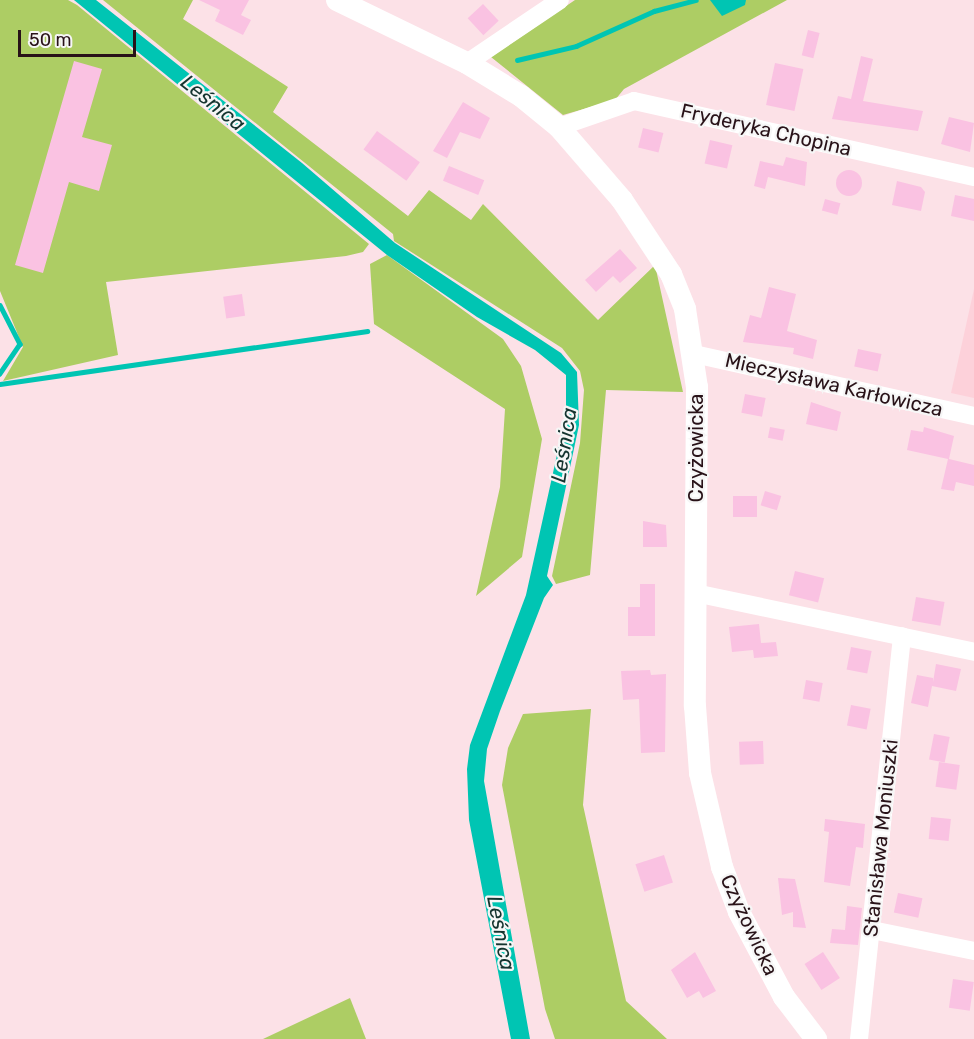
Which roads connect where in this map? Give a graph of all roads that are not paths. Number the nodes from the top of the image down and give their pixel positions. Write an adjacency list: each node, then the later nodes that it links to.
1 (337, 0): 3 (street, Czyżowicka)
2 (560, 0): 3 (street)
3 (467, 63): 4 (street, Czyżowicka)
4 (560, 127): 5 (street, Fryderyka Chopina); 6 (street, Czyżowicka)
5 (974, 177)
6 (694, 354): 7 (street, Mieczysława Karłowicza); 8 (street, Czyżowicka)
7 (974, 416)
8 (695, 593): 9 (street); 13 (street, Czyżowicka)
9 (902, 636): 10 (street); 11 (street, Stanisława Moniuszki)
10 (974, 652)
11 (872, 930): 12 (street); 14 (street, Stanisława Moniuszki)
12 (974, 951)
13 (816, 1039)
14 (859, 1039)

